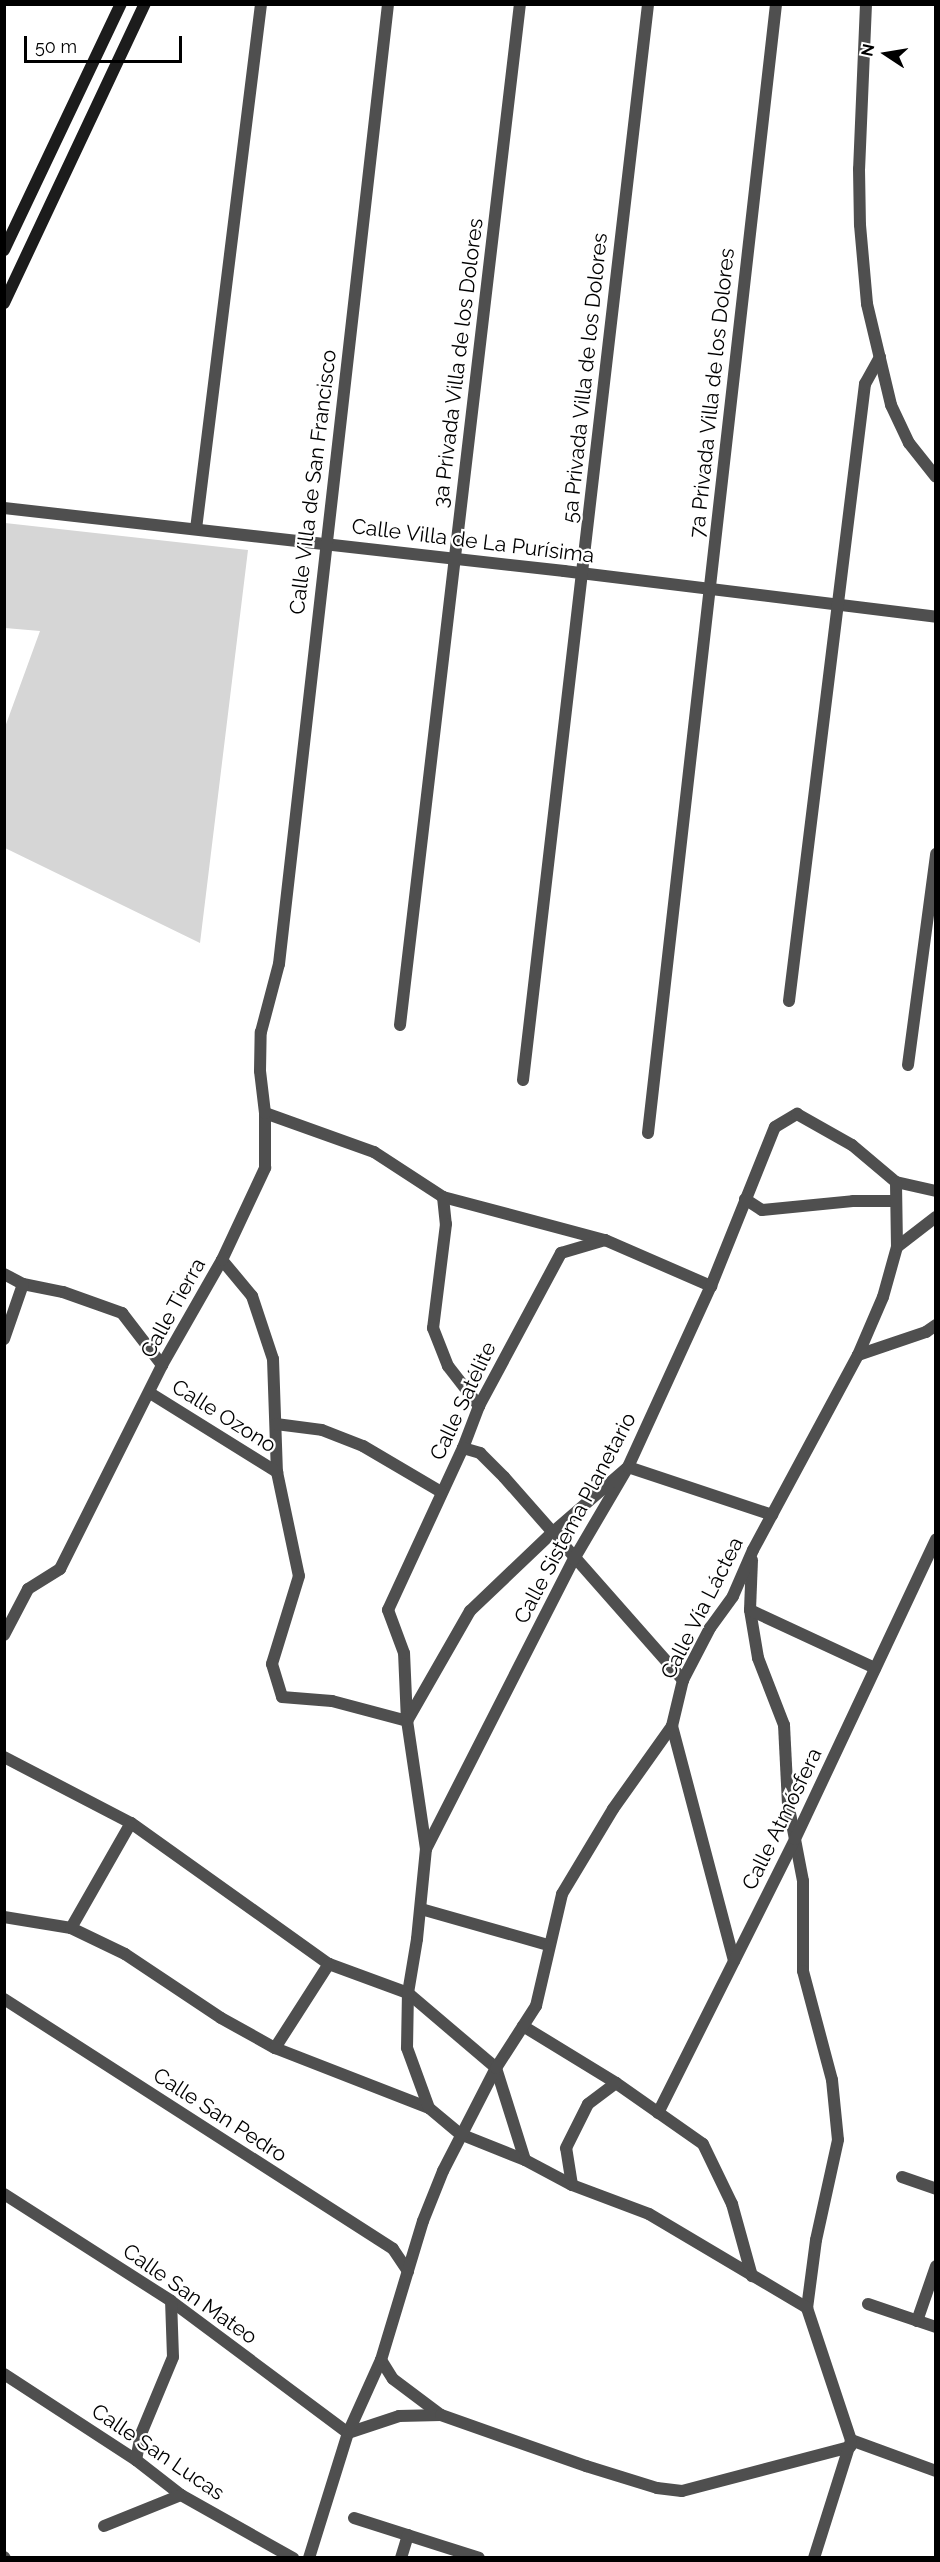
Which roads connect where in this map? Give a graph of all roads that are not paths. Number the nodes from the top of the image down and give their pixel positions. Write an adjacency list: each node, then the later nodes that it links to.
1 (121, 4): 9 (street)
2 (145, 4): 10 (street)
3 (261, 4): 14 (street)
4 (388, 4): 15 (street, Calle Villa de San Francisco)
5 (520, 4): 16 (street, 3a Privada Villa de los Dolores)
6 (648, 4): 17 (street, 5a Privada Villa de los Dolores)
7 (776, 4): 18 (street, 7a Privada Villa de los Dolores)
8 (866, 4): 11 (street)
9 (4, 250)
10 (4, 303)
11 (880, 357): 12 (street); 19 (street)
12 (936, 477)
13 (4, 508): 14 (street, Calle Villa de La Purísima)
14 (196, 529): 15 (street, Calle Villa de La Purísima)
15 (325, 543): 16 (street, Calle Villa de La Purísima); 22 (street, Calle Villa de San Francisco)
16 (454, 558): 17 (street, Calle Villa de La Purísima); 24 (street, 3a Privada Villa de los Dolores)
17 (583, 573): 18 (street, Calle Villa de La Purísima); 26 (street, 5a Privada Villa de los Dolores)
18 (711, 588): 19 (street, Calle Villa de La Purísima); 28 (street, 7a Privada Villa de los Dolores)
19 (838, 604): 20 (street, Calle Villa de La Purísima); 23 (street)
20 (936, 617)
21 (936, 854): 25 (street)
22 (279, 964): 27 (street, Calle Tierra)
23 (789, 1001)
24 (400, 1025)
25 (908, 1065)
26 (523, 1080)
27 (265, 1113): 31 (street); 37 (street, Calle Tierra)
28 (648, 1133)
29 (896, 1182): 30 (street); 32 (street, Calle Sistema Planetario); 33 (street, Calle Vía Láctea)
30 (936, 1191)
31 (443, 1197): 35 (street); 46 (street)
32 (745, 1199): 33 (street); 40 (street, Calle Sistema Planetario)
33 (896, 1201): 36 (street, Calle Vía Láctea)
34 (936, 1217): 36 (street)
35 (605, 1240): 40 (street); 46 (street, Calle Satélite)
36 (897, 1247): 43 (street, Calle Vía Láctea)
37 (222, 1260): 44 (street, Calle Tierra); 47 (street)
38 (4, 1274): 39 (street)
39 (22, 1284): 42 (street); 44 (street)
40 (711, 1286): 49 (street, Calle Sistema Planetario)
41 (936, 1325): 43 (street)
42 (4, 1339)
43 (858, 1354): 52 (street, Calle Vía Láctea)
44 (162, 1365): 45 (street, Calle Tierra)
45 (150, 1393): 50 (street, Calle Ozono); 58 (street, Calle Tierra)
46 (479, 1406): 48 (street, Calle Satélite)
47 (276, 1424): 50 (street); 51 (street, Calle Ozono)
48 (463, 1448): 51 (street, Calle Satélite); 53 (street)
49 (628, 1467): 52 (street); 53 (street); 56 (street, Calle Sistema Planetario)
50 (277, 1472): 61 (street)
51 (441, 1492): 61 (street, Calle Satélite)
52 (772, 1515): 55 (street, Calle Vía Láctea)
53 (553, 1532): 56 (street); 61 (street)
54 (936, 1540): 59 (street, Calle Atmósfera)
55 (753, 1550): 57 (street); 60 (street, Calle Vía Láctea)
56 (574, 1559): 60 (street); 66 (street, Calle Sistema Planetario)
57 (750, 1611): 59 (street); 65 (street)
58 (4, 1635)
59 (875, 1668): 65 (street, Calle Atmósfera)
60 (683, 1680): 62 (street, Calle Vía Láctea)
61 (407, 1721): 66 (street)
62 (672, 1726): 70 (street, Calle Vía Láctea); 71 (street)
63 (4, 1757): 64 (street)
64 (131, 1822): 69 (street); 72 (street)
65 (795, 1839): 71 (street, Calle Atmósfera); 92 (street)
66 (426, 1849): 67 (street)
67 (421, 1908): 70 (street); 73 (street)
68 (4, 1917): 69 (street)
69 (70, 1928): 76 (street)
70 (548, 1945): 75 (street, Calle Vía Láctea)
71 (734, 1961): 80 (street, Calle Atmósfera)
72 (329, 1964): 73 (street); 76 (street)
73 (408, 1993): 77 (street); 79 (street)
74 (4, 1999): 88 (street, Calle San Pedro)
75 (523, 2026): 77 (street, Calle Vía Láctea); 78 (street)
76 (275, 2048): 79 (street)
77 (496, 2068): 81 (street, Calle Vía Láctea); 82 (street)
78 (616, 2083): 80 (street); 84 (street)
79 (429, 2108): 81 (street)
80 (658, 2113): 89 (street)
81 (460, 2134): 82 (street); 88 (street, Calle Vía Láctea)
82 (525, 2160): 84 (street)
83 (902, 2177): 85 (street)
84 (572, 2185): 89 (street)
85 (936, 2189)
86 (4, 2194): 90 (street, Calle San Mateo)
87 (936, 2266): 93 (street)
88 (408, 2271): 95 (street, Calle Vía Láctea)
89 (752, 2276): 92 (street)
90 (171, 2301): 98 (street, Calle San Mateo); 100 (street)
91 (868, 2304): 93 (street)
92 (807, 2308): 99 (street)
93 (917, 2321): 94 (street)
94 (936, 2327)
95 (381, 2360): 97 (street); 98 (street, Calle Vía Láctea)
96 (4, 2374): 100 (street, Calle San Lucas)
97 (441, 2415): 98 (street); 99 (street)
98 (348, 2433): 107 (street, Calle Vía Láctea)
99 (850, 2444): 101 (street); 110 (street)
100 (136, 2460): 102 (street, Calle San Lucas)
101 (936, 2471)
102 (181, 2495): 104 (street); 106 (street, Calle San Lucas)
103 (354, 2518): 105 (street)
104 (104, 2526)
105 (408, 2535): 108 (street); 109 (street)
106 (293, 2558)
107 (309, 2558)
108 (401, 2558)
109 (479, 2558)
110 (814, 2558)

